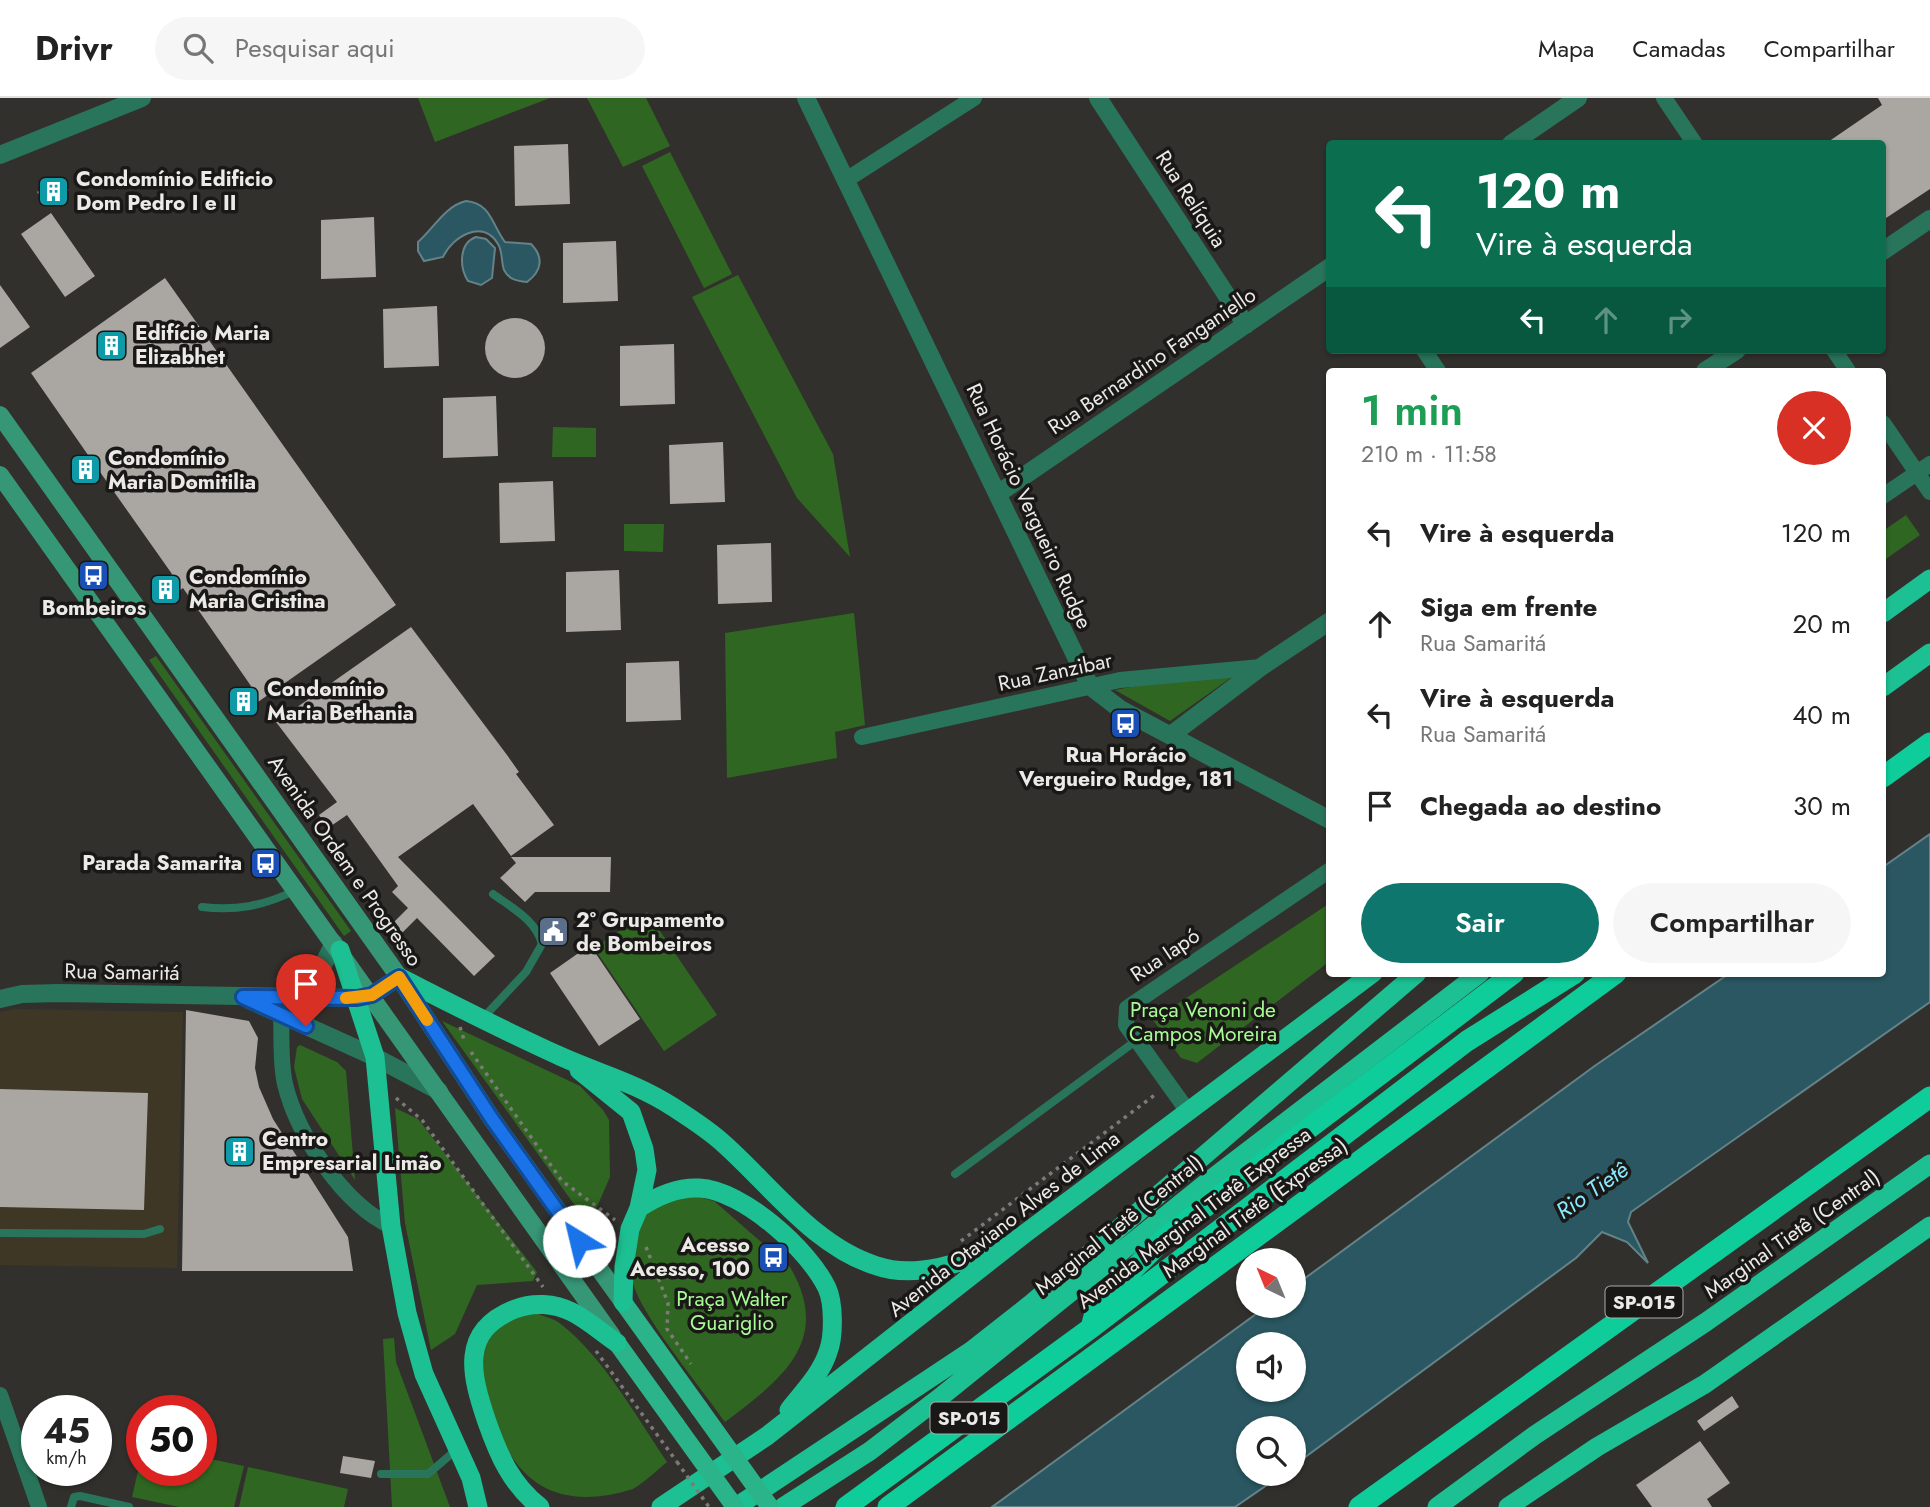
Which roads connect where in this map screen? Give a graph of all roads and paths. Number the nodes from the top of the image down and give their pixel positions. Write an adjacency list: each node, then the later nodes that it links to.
1 (142, 98): 9 (street)
2 (806, 98): 10 (street, Rua Horácio Vergueiro Rudge)
3 (974, 98): 10 (street)
4 (1098, 98): 14 (street, Rua Relíquia)
5 (1578, 98): 7 (street)
6 (1664, 98): 8 (street)
7 (1517, 140)
8 (1692, 140)
9 (0, 155)
10 (846, 180): 22 (street, Rua Horácio Vergueiro Rudge)
11 (1930, 219): 12 (street)
12 (1886, 249)
13 (1326, 270): 14 (street, Rua Bernardino Fanganiello)
14 (1246, 325): 22 (street, Rua Bernardino Fanganiello)
15 (1731, 354): 16 (street)
16 (1710, 368)
17 (0, 415): 41 (main road, Avenida Ordem e Progresso)
18 (1886, 426): 19 (street)
19 (1924, 468): 21 (street); 23 (street)
20 (0, 475): 37 (main road)
21 (1930, 492)
22 (999, 493): 30 (street, Rua Horácio Vergueiro Rudge)
23 (1886, 494)
24 (1930, 579): 25 (highway)
25 (1886, 611)
26 (1326, 624): 28 (street, Rua Zanzibar)
27 (1930, 653): 29 (highway)
28 (1261, 667): 30 (street, Rua Zanzibar); 31 (street, Rua Zanzibar)
29 (1886, 685)
30 (1090, 686): 31 (street, Rua Horácio Vergueiro Rudge); 32 (street, Rua Zanzibar)
31 (1171, 735): 35 (street, Rua Horácio Vergueiro Rudge)
32 (862, 737)
33 (1930, 743): 34 (highway)
34 (1886, 775)
35 (1326, 818)
36 (1326, 873): 56 (street, Rua Iapó)
37 (297, 890): 39 (lane); 40 (main road)
38 (493, 894): 53 (lane)
39 (202, 907)
40 (337, 946): 49 (highway); 50 (street)
41 (399, 977): 49 (street); 53 (highway); 77 (main road, Avenida Ordem e Progresso)
42 (1368, 977): 64 (highway, Avenida Otaviano Alves de Lima)
43 (1412, 977): 94 (highway)
44 (1475, 977): 96 (highway, Marginal Tietê (Central))
45 (1509, 977): 78 (highway)
46 (1569, 977): 78 (highway, Avenida Marginal Tietê Expressa / SP-015)
47 (1611, 977): 98 (highway, Marginal Tietê (Expressa) / SP-015)
48 (243, 997): 50 (street, Rua Samaritá); 51 (street, Rua Samaritá); 52 (street, Rua Samaritá)
49 (364, 997): 50 (street, Rua Samaritá); 58 (highway); 61 (main road)
50 (301, 998)
51 (0, 999)
52 (281, 1014): 55 (street, Rua Samaritá); 57 (street)
53 (482, 1019): 59 (highway)
54 (458, 1022): 68 (path)
55 (306, 1026): 57 (street); 58 (street, Rua Samaritá)
56 (1138, 1040): 60 (street, Rua Iapó); 66 (lane)
57 (283, 1057): 69 (street)
58 (375, 1057): 61 (street, Rua Samaritá); 69 (highway)
59 (565, 1058): 67 (highway); 74 (highway)
60 (1169, 1085): 64 (street, Rua Iapó); 75 (path)
61 (442, 1092): 80 (main road)
62 (1930, 1097): 99 (highway, SP-015)
63 (398, 1098): 76 (path)
64 (1187, 1110): 74 (highway, Avenida Otaviano Alves de Lima)
65 (1930, 1164): 100 (highway, Marginal Tietê (Central))
66 (955, 1174)
67 (639, 1208): 77 (highway); 83 (highway)
68 (614, 1219)
69 (391, 1226): 84 (highway)
70 (1930, 1226): 101 (highway)
71 (160, 1229): 72 (lane)
72 (0, 1233)
73 (641, 1235): 79 (path)
74 (1023, 1235): 83 (highway, Avenida Otaviano Alves de Lima)
75 (958, 1243)
76 (542, 1284)
77 (623, 1302): 95 (main road, Avenida Ordem e Progresso, bridge)
78 (1091, 1328): 97 (highway, Avenida Marginal Tietê Expressa / SP-015)
79 (667, 1329)
80 (617, 1343): 91 (highway); 94 (main road, bridge)
81 (593, 1348): 93 (path, bridge)
82 (0, 1395): 87 (street)
83 (767, 1436): 86 (highway, Avenida Otaviano Alves de Lima)
84 (458, 1448): 85 (lane); 90 (highway)
85 (381, 1474)
86 (665, 1504): 92 (highway)
87 (39, 1507)
88 (71, 1507): 89 (lane)
89 (129, 1507)
90 (478, 1507)
91 (540, 1507)
92 (648, 1507)
93 (709, 1507)
94 (735, 1507)
95 (770, 1507)
96 (783, 1507)
97 (846, 1507)
98 (888, 1507)
99 (1359, 1507)
100 (1437, 1507)
101 (1508, 1507)

